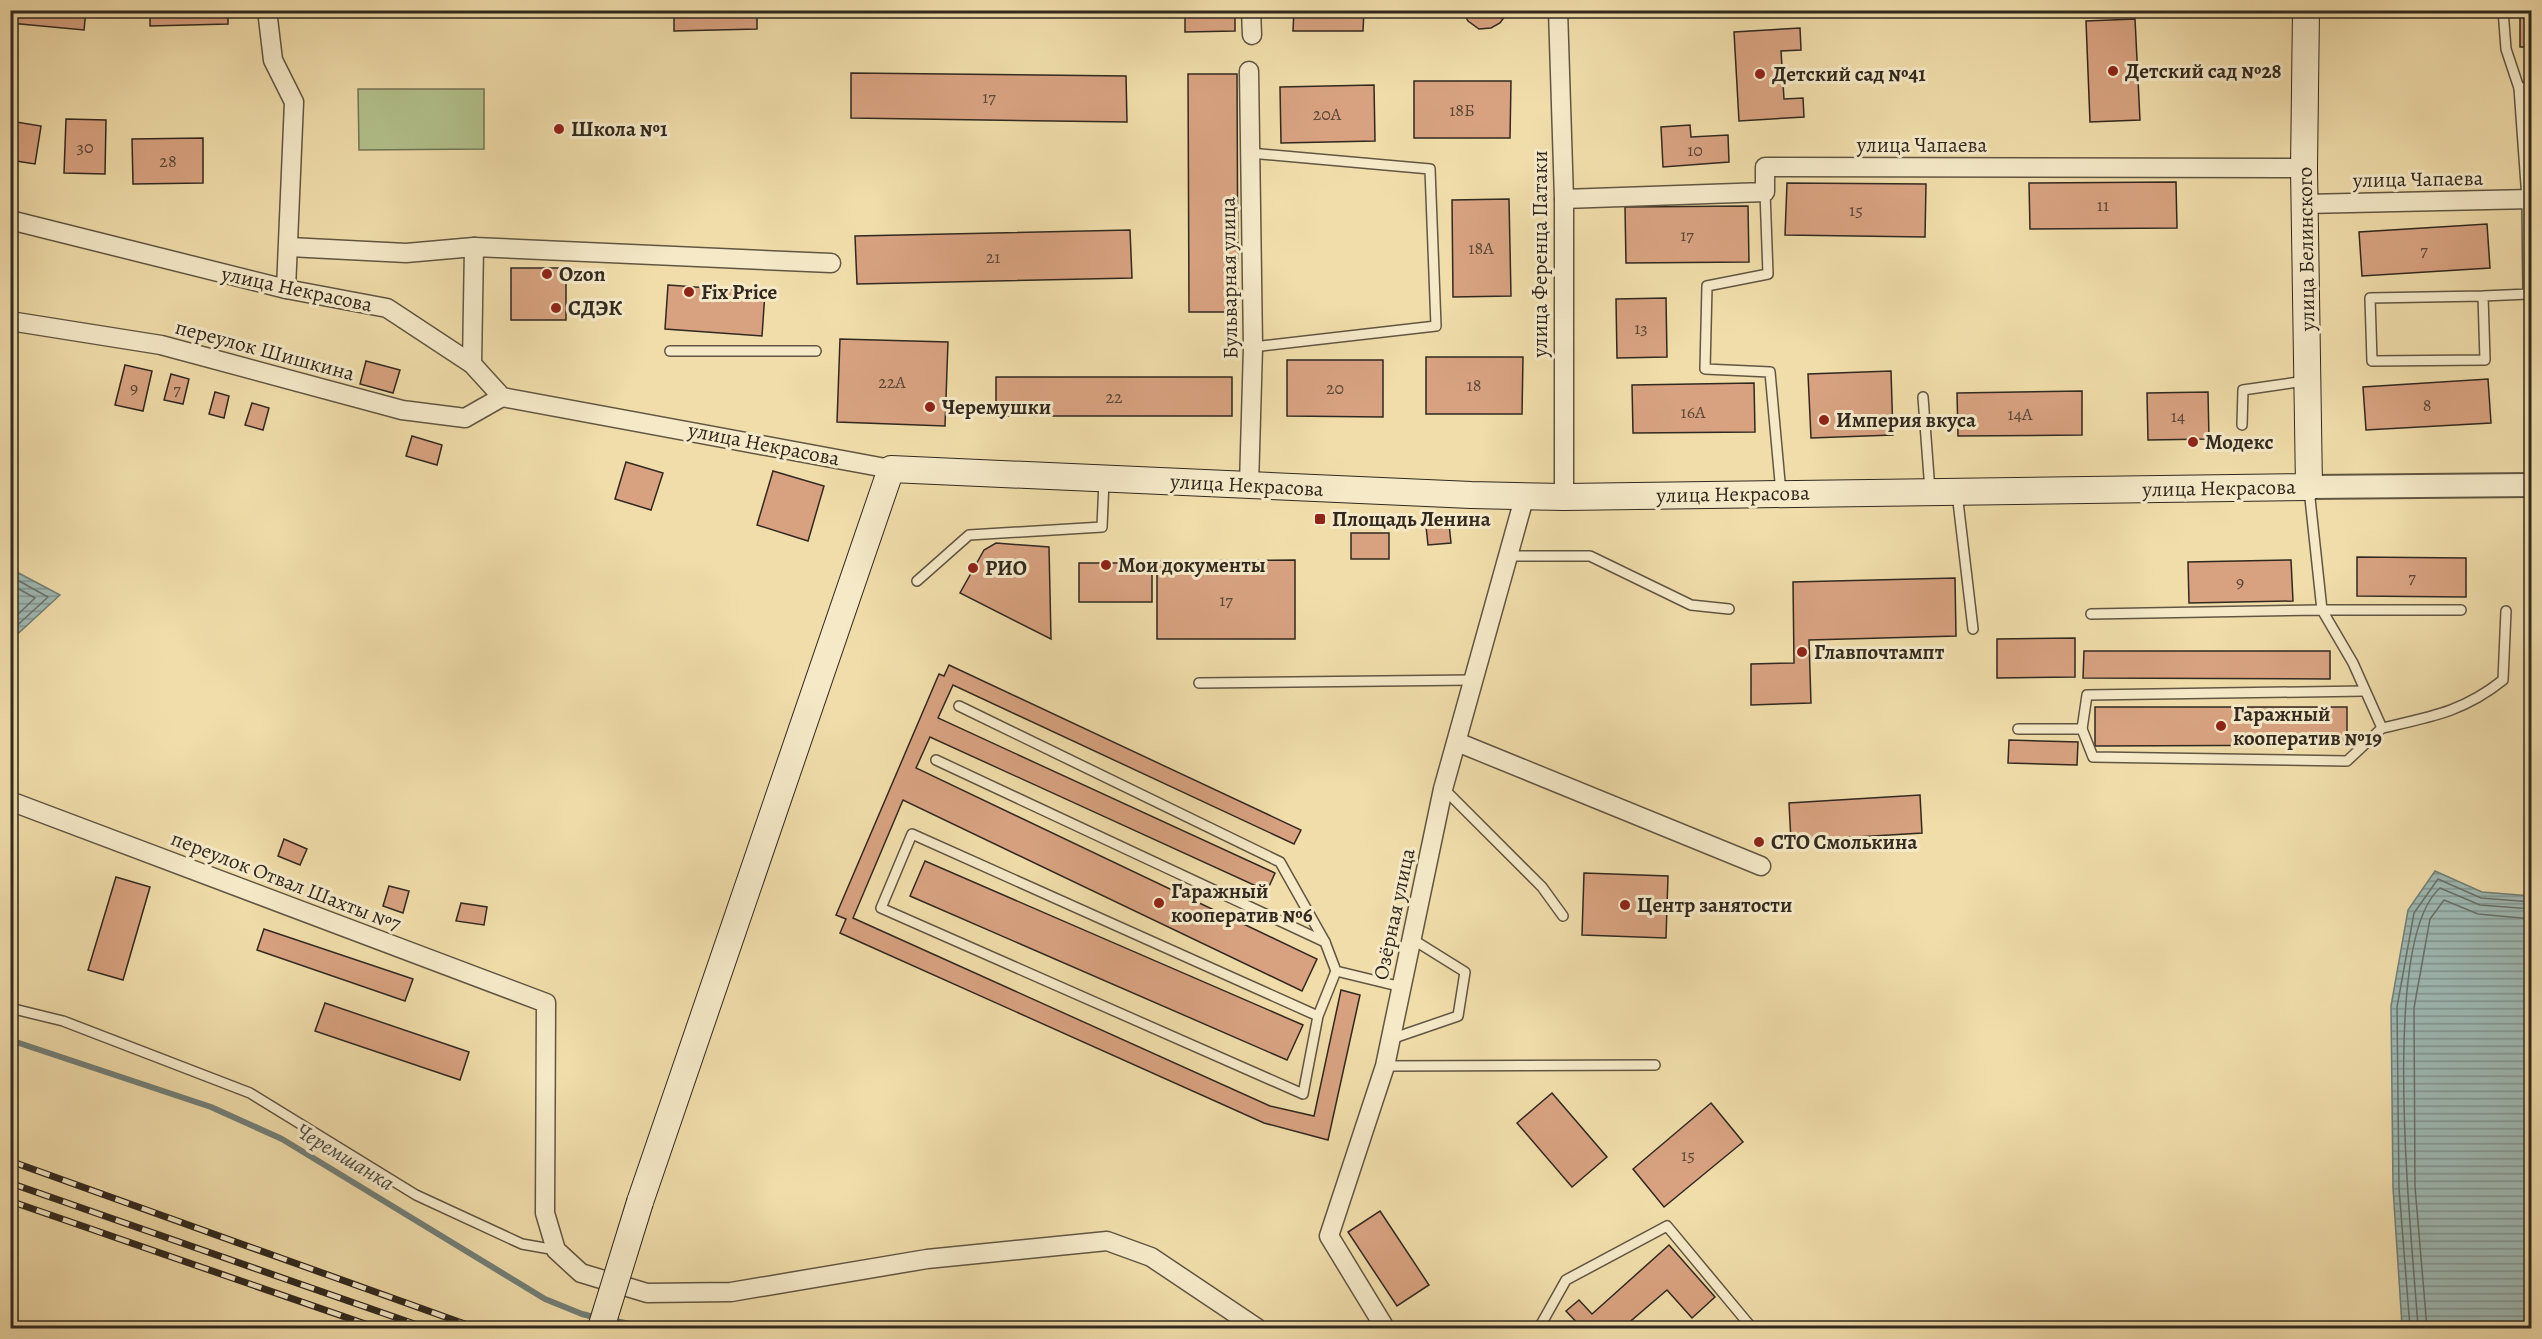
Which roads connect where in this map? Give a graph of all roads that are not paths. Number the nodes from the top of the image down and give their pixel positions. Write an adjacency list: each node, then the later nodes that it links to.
1 (267, 10): 17 (street)
2 (1251, 10): 6 (street)
3 (1558, 10): 13 (street, улица Ференца Патаки)
4 (2306, 10): 11 (main road, улица Белинского)
5 (2503, 10): 9 (lane)
6 (1252, 35)
7 (1249, 71): 10 (street, Бульварная улица)
8 (2532, 87): 9 (lane)
9 (2519, 88): 14 (lane)
10 (1250, 153): 23 (street, Бульварная улица); 23 (lane)
11 (2304, 168): 12 (street, улица Чапаева); 15 (main road, улица Белинского)
12 (1765, 192): 13 (street); 38 (lane)
13 (1564, 199): 40 (street, улица Ференца Патаки)
14 (2530, 199): 15 (street, улица Чапаева); 21 (lane)
15 (2306, 204): 27 (main road, улица Белинского)
16 (10, 220): 20 (street, улица Некрасова)
17 (289, 247): 18 (street); 20 (street)
18 (474, 247): 19 (street); 26 (street)
19 (831, 263)
20 (286, 289): 26 (street, улица Некрасова)
21 (2483, 296): 21 (lane)
22 (10, 321): 28 (street, переулок Шишкина)
23 (1253, 347): 33 (street, Бульварная улица)
24 (670, 351): 25 (lane)
25 (816, 351)
26 (472, 364): 28 (street, улица Некрасова)
27 (2307, 381): 30 (lane); 35 (main road, улица Белинского)
28 (502, 397): 31 (street, улица Некрасова)
29 (1923, 397): 36 (lane)
30 (2242, 425)
31 (891, 469): 32 (main road, улица Некрасова); 72 (main road, bridge)
32 (1104, 479): 33 (main road, улица Некрасова); 42 (lane)
33 (1249, 485): 39 (main road, улица Некрасова)
34 (2532, 485): 35 (street, улица Некрасова)
35 (2309, 487): 37 (main road, улица Некрасова); 44 (lane)
36 (1930, 491): 37 (main road, улица Некрасова); 38 (main road, улица Некрасова)
37 (1957, 491): 48 (lane)
38 (1781, 493): 40 (main road, улица Некрасова)
39 (1525, 495): 40 (main road, улица Некрасова); 41 (street, Озёрная улица)
40 (1564, 497)
41 (1507, 556): 43 (lane); 49 (street, Озёрная улица)
42 (917, 581)
43 (1729, 609)
44 (2322, 610): 45 (lane); 47 (lane); 51 (lane)
45 (2461, 610)
46 (2506, 611): 53 (lane)
47 (2091, 614)
48 (1973, 629)
49 (1473, 680): 50 (lane); 56 (street, Озёрная улица)
50 (1199, 683)
51 (2365, 691): 53 (lane); 55 (lane)
52 (958, 706): 63 (lane)
53 (2382, 728): 55 (lane)
54 (2018, 729): 55 (lane)
55 (2082, 729)
56 (1457, 741): 58 (street, Озёрная улица); 60 (street)
57 (936, 760): 63 (lane)
58 (1443, 789): 61 (lane); 62 (street, Озёрная улица)
59 (10, 801): 71 (street, переулок Отвал Шахты №7)
60 (1761, 866)
61 (1563, 916)
62 (1412, 939): 65 (street, Озёрная улица); 68 (lane)
63 (1325, 942): 64 (lane)
64 (1336, 971): 65 (lane); 67 (lane)
65 (1402, 987): 68 (street, Озёрная улица)
66 (10, 1008): 71 (lane)
67 (1318, 1016): 67 (lane)
68 (1391, 1040): 70 (street, Озёрная улица)
69 (1655, 1065): 70 (lane)
70 (1385, 1066): 74 (street, Озёрная улица)
71 (556, 1250): 73 (street)
72 (601, 1329)
73 (1257, 1329)
74 (1386, 1329)
75 (1539, 1329): 76 (lane)
76 (1752, 1329)

